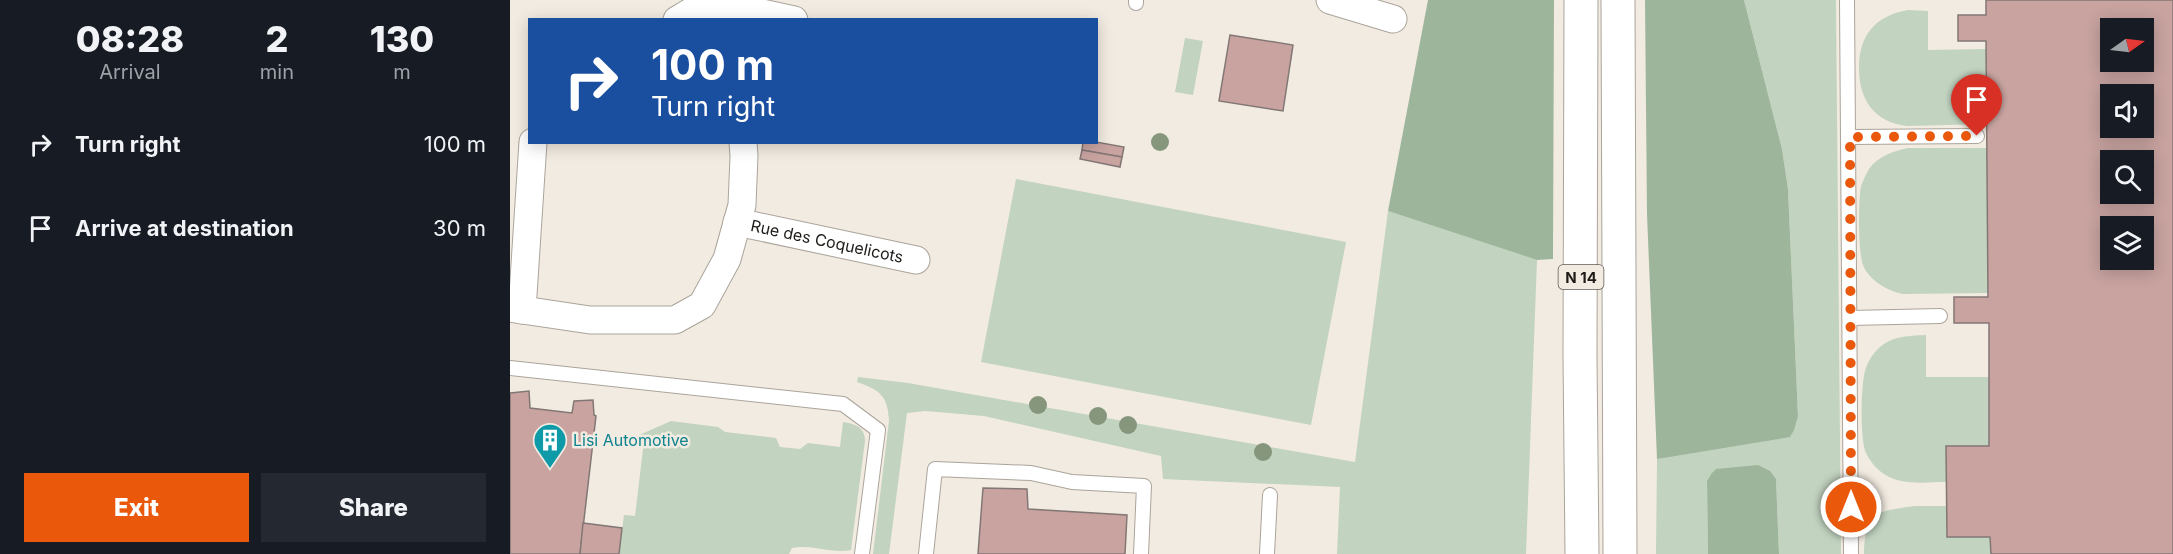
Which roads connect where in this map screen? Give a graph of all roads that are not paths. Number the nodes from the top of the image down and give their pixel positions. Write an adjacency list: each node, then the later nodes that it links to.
1 (1330, 0): 8 (street)
2 (1581, 0): 24 (highway, N 14)
3 (1618, 0): 25 (highway, N 14)
4 (1847, 0): 10 (lane)
5 (754, 10): 6 (street); 7 (street)
6 (680, 18)
7 (786, 18)
8 (1393, 19)
9 (1977, 136): 10 (lane)
10 (1850, 137): 17 (lane)
11 (533, 144): 15 (street)
12 (743, 144): 13 (street)
13 (737, 222): 14 (street, Rue des Coquelicots); 15 (street)
14 (916, 260)
15 (516, 309)
16 (1940, 316): 17 (lane)
17 (1850, 318): 26 (lane)
18 (510, 368): 20 (lane)
19 (1270, 495): 23 (lane)
20 (862, 554)
21 (926, 554): 22 (lane)
22 (1140, 554)
23 (1267, 554)
24 (1582, 554)
25 (1620, 554)
26 (1851, 554)

